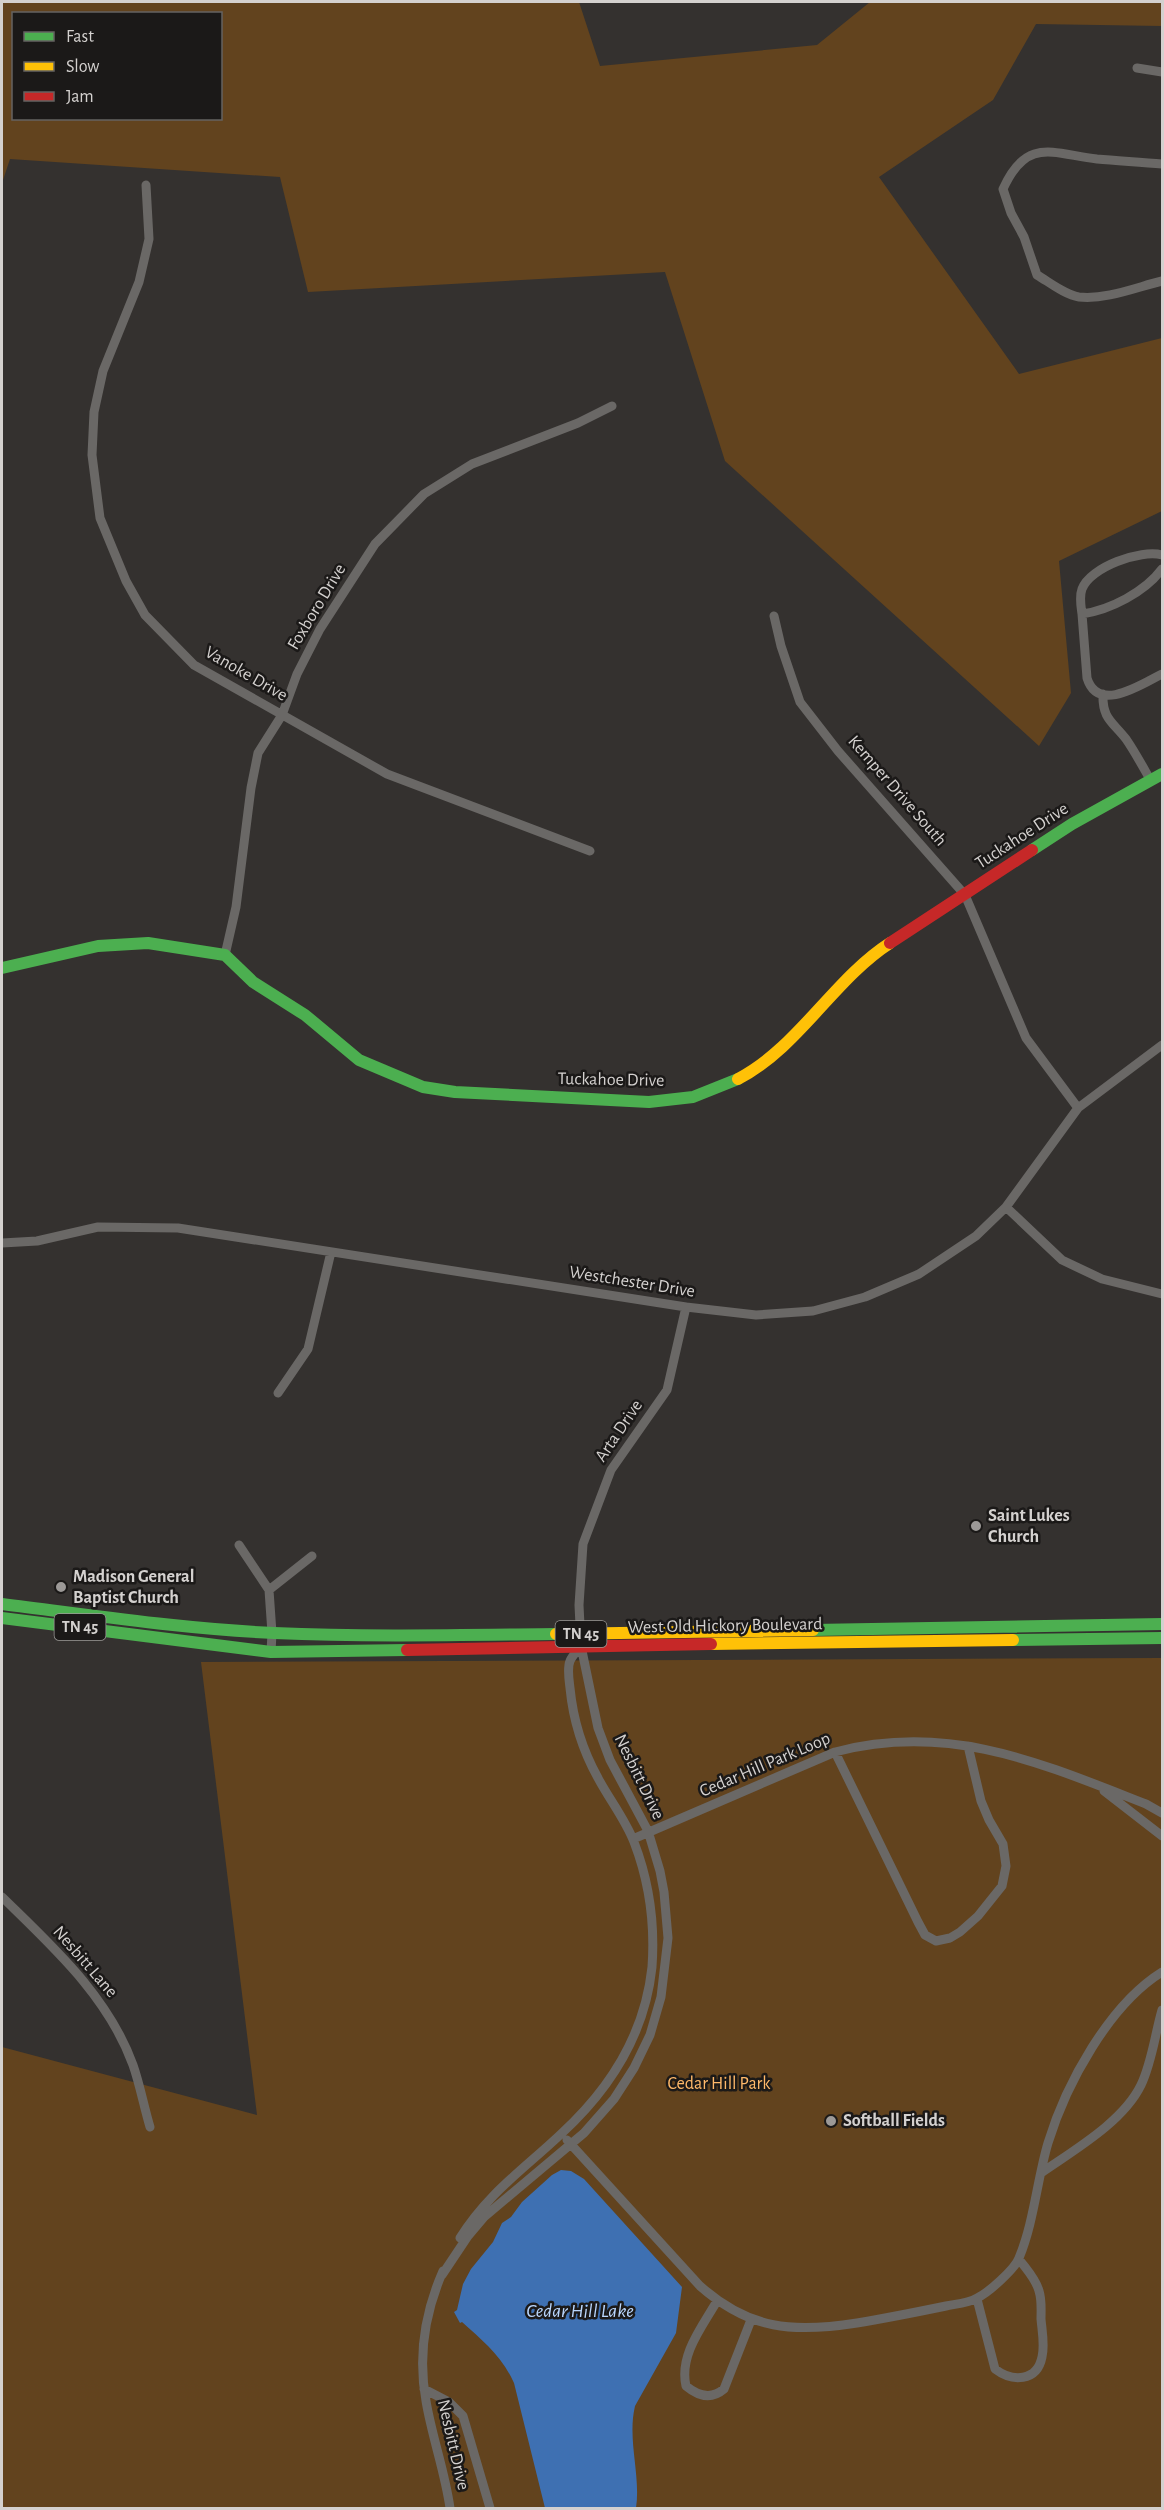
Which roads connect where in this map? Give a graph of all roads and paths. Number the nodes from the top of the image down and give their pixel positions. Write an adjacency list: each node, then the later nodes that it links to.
1 (1137, 68): 2 (street)
2 (1162, 72)
3 (1162, 164): 5 (street)
4 (146, 184): 13 (street, Vanoke Drive)
5 (1162, 281)
6 (612, 406): 13 (street, Foxboro Drive)
7 (1162, 555): 9 (street)
8 (1162, 569): 9 (street)
9 (1082, 614): 12 (street)
10 (774, 616): 17 (street, Kemper Drive South)
11 (1162, 674): 12 (street)
12 (1102, 694): 15 (street)
13 (282, 715): 16 (street, Vanoke Drive); 18 (street, Foxboro Drive)
14 (1162, 774): 15 (main road, Tuckahoe Drive)
15 (1151, 781): 17 (main road, Tuckahoe Drive)
16 (590, 851)
17 (965, 895): 18 (main road, Tuckahoe Drive); 21 (street, Kemper Drive South)
18 (225, 955): 19 (main road)
19 (2, 968)
20 (1162, 1045): 21 (street, Westchester Drive)
21 (1078, 1108): 22 (street, Westchester Drive)
22 (1006, 1207): 25 (street); 26 (street, Westchester Drive)
23 (2, 1243): 24 (street, Westchester Drive)
24 (331, 1252): 26 (street, Westchester Drive); 27 (street)
25 (1162, 1294)
26 (686, 1307): 36 (street, Arta Drive)
27 (278, 1393)
28 (239, 1545): 30 (street)
29 (312, 1556): 30 (street)
30 (269, 1590): 34 (street)
31 (2, 1604): 34 (main road, West Old Hickory Boulevard / TN 45)
32 (2, 1618): 37 (main road, West Old Hickory Boulevard / TN 45)
33 (1162, 1624): 36 (main road, West Old Hickory Boulevard / TN 45)
34 (272, 1634): 36 (main road, West Old Hickory Boulevard / TN 45); 37 (street)
35 (1162, 1638): 36 (main road, West Old Hickory Boulevard / TN 45)
36 (580, 1640): 37 (main road, West Old Hickory Boulevard / TN 45); 42 (street, Nesbitt Drive); 44 (street, Nesbitt Drive)
37 (271, 1652)
38 (968, 1746): 39 (street, Cedar Hill Park Loop); 39 (street); 40 (street, Cedar Hill Park Loop)
39 (835, 1752): 42 (street, Cedar Hill Park Loop)
40 (1089, 1782): 41 (street, Cedar Hill Park Loop); 43 (street, Cedar Hill Park Loop)
41 (1162, 1813)
42 (648, 1831): 44 (street, Cedar Hill Park Loop); 50 (street, Nesbitt Drive)
43 (1162, 1836)
44 (633, 1839): 49 (street, Nesbitt Drive)
45 (2, 1897): 48 (street, Nesbitt Lane)
46 (1162, 1972): 51 (street)
47 (1162, 2010): 51 (street)
48 (150, 2127)
49 (562, 2134): 50 (street); 53 (street, Nesbitt Drive)
50 (572, 2145): 53 (street, Nesbitt Drive); 55 (street)
51 (1041, 2174): 52 (street)
52 (1019, 2259): 54 (street); 54 (street)
53 (442, 2275): 57 (street, Nesbitt Drive)
54 (977, 2299): 56 (street)
55 (717, 2301): 56 (street); 56 (street)
56 (752, 2320)
57 (424, 2389): 58 (street, Nesbitt Drive); 59 (street, Nesbitt Drive)
58 (450, 2508)
59 (490, 2508)

